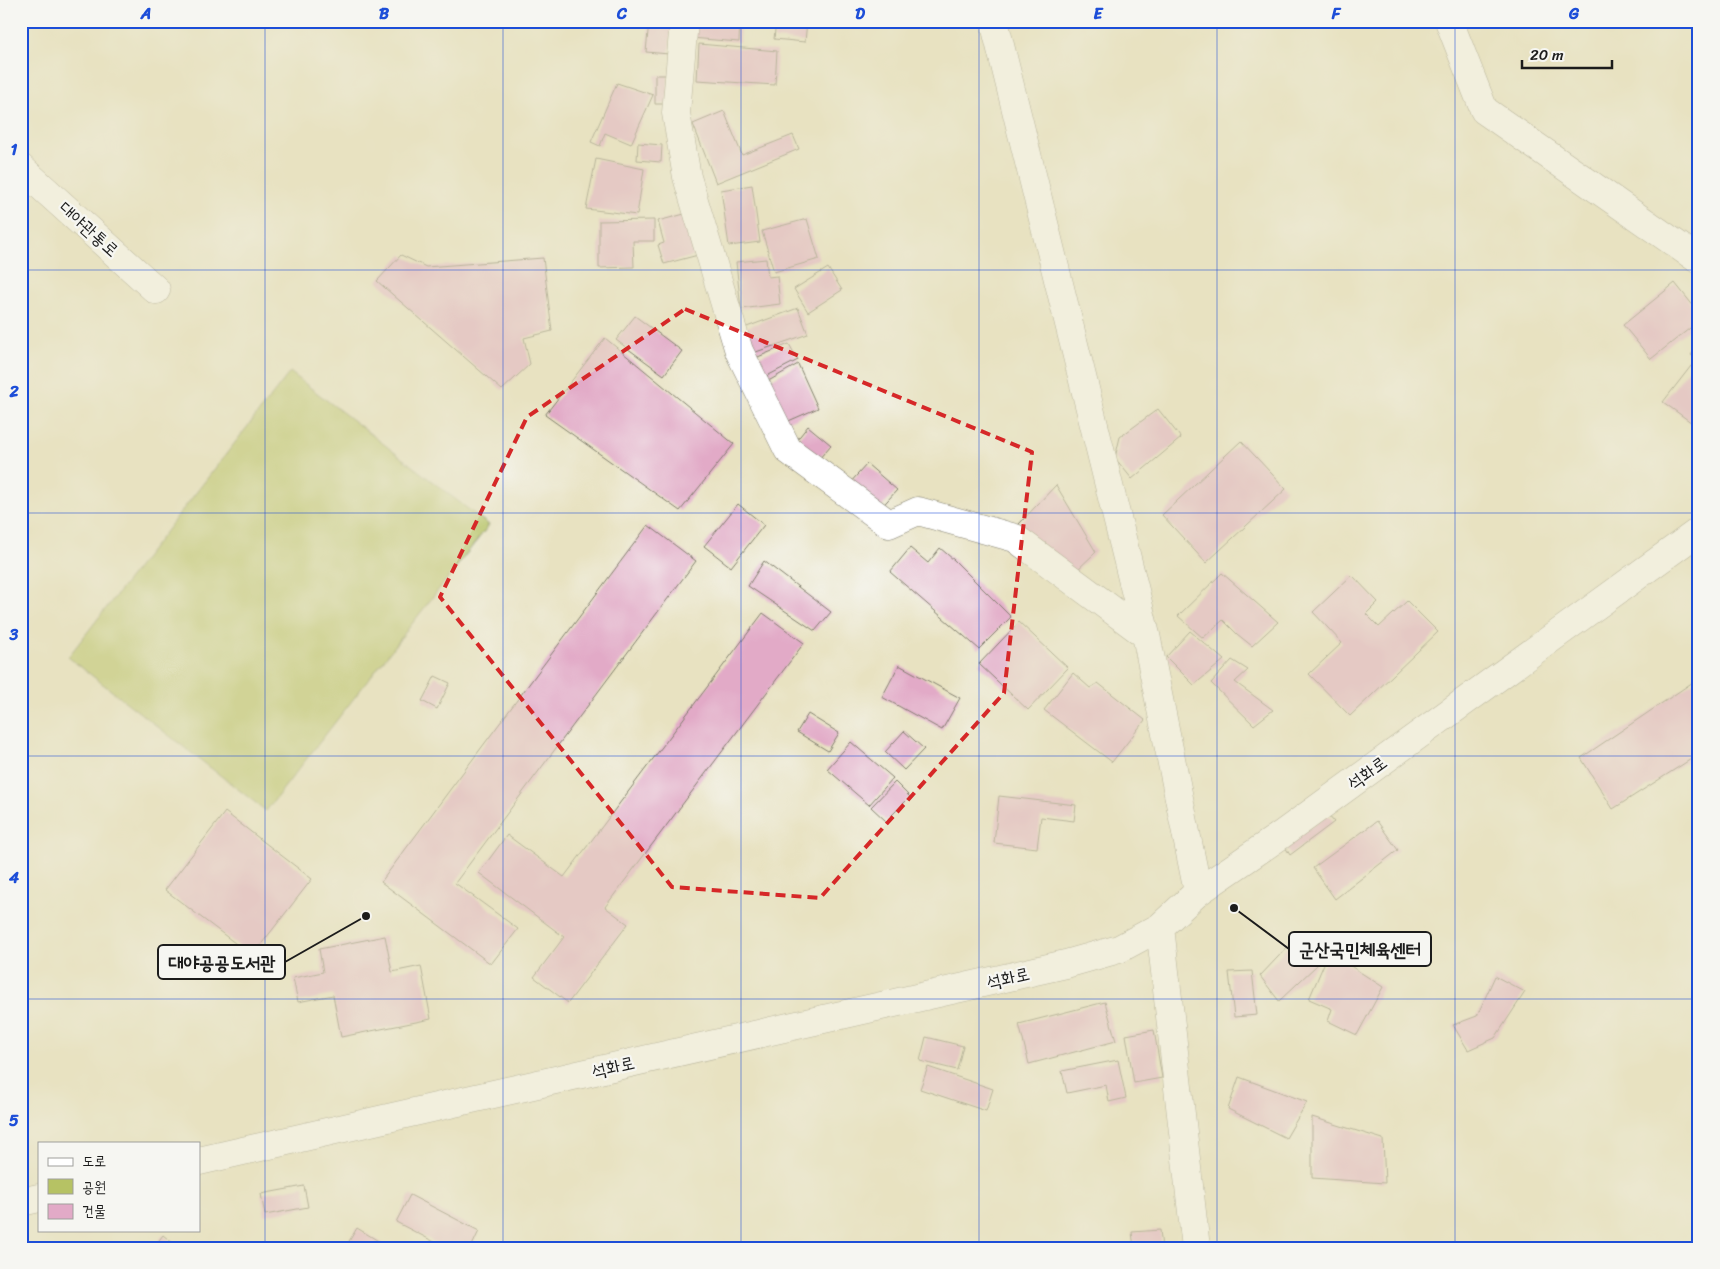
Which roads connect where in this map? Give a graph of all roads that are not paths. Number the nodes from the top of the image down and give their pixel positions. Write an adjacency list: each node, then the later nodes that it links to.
1 (684, 21): 8 (street)
2 (994, 21): 8 (street)
3 (1449, 21): 5 (street)
4 (21, 168): 6 (street, 대야관통로)
5 (1699, 260)
6 (156, 290)
7 (1699, 531): 9 (street, 석화로)
8 (1146, 635): 9 (street)
9 (1198, 892): 10 (street, 석화로)
10 (1160, 927): 11 (street, 석화로); 14 (street)
11 (200, 1161)
12 (38, 1198): 13 (street)
13 (21, 1202)
14 (1196, 1248)

